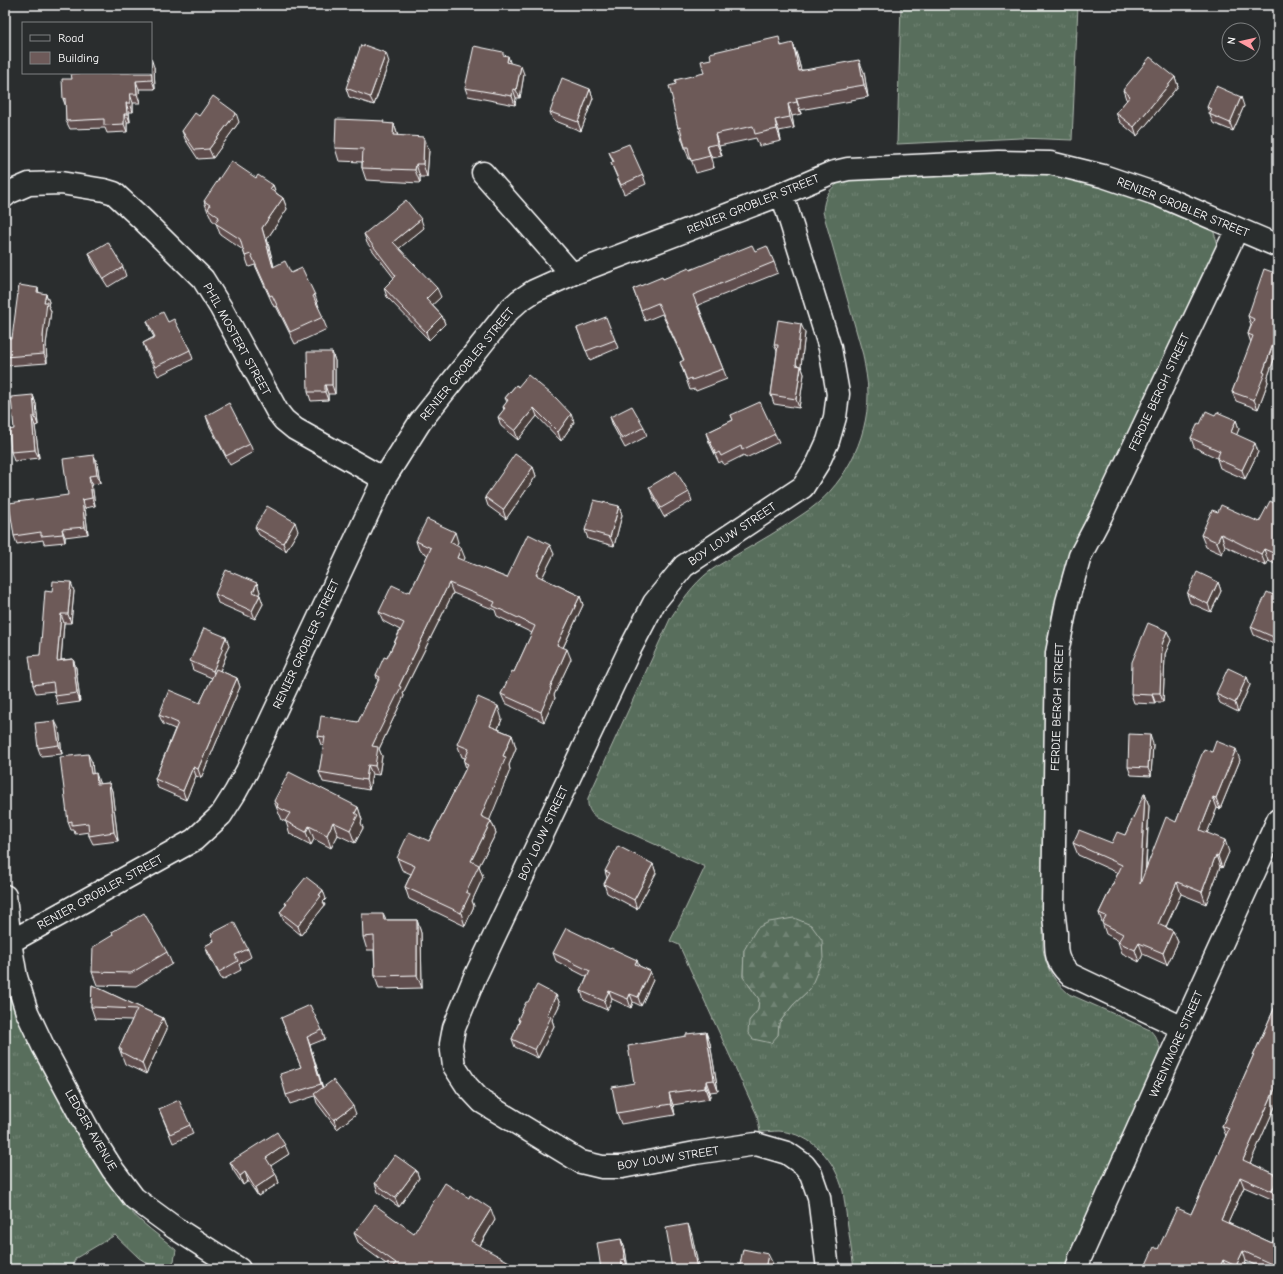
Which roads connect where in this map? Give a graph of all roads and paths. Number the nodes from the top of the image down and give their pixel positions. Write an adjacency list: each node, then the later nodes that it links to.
1 (483, 173): 6 (street)
2 (782, 194): 4 (street, RENIER GROBLER STREET); 6 (street, RENIER GROBLER STREET); 13 (street, BOY LOUW STREET)
3 (5, 196): 7 (street, PHIL MOSTERT STREET)
4 (1237, 229): 5 (street, RENIER GROBLER STREET); 11 (street, FERDIE BERGH STREET)
5 (1278, 246)
6 (572, 274): 7 (street, RENIER GROBLER STREET)
7 (384, 479): 10 (street, RENIER GROBLER STREET)
8 (1278, 820): 11 (street, WRENTMORE STREET)
9 (5, 896): 10 (street)
10 (10, 942): 12 (street, LEDGER AVENUE)
11 (1183, 1028): 14 (street, WRENTMORE STREET)
12 (239, 1269)
13 (828, 1269)
14 (1077, 1269)

